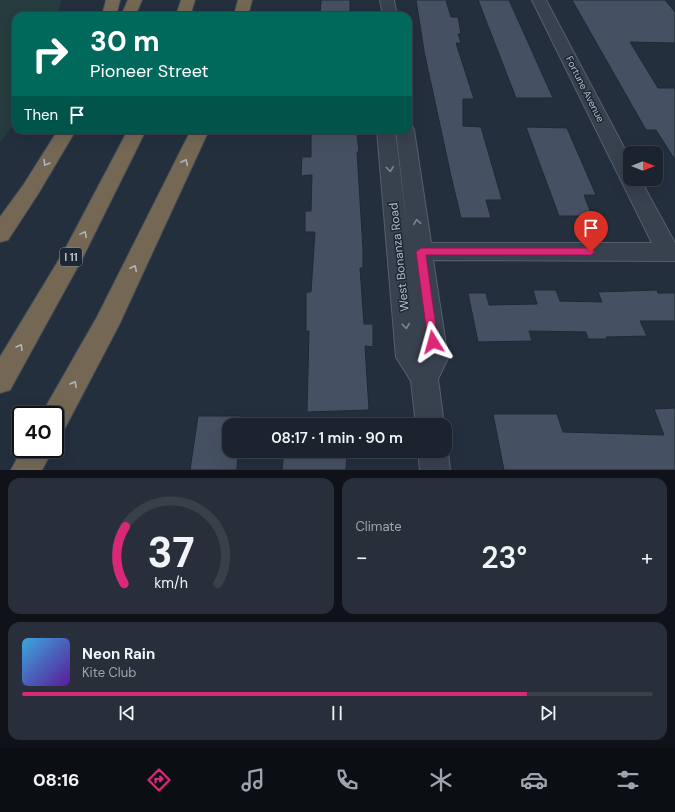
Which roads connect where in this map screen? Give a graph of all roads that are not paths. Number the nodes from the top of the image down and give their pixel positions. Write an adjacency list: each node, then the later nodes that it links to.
1 (113, 0): 7 (highway)
2 (135, 0): 8 (highway)
3 (188, 0): 9 (highway)
4 (245, 0): 10 (highway)
5 (387, 0): 11 (street)
6 (539, 0): 17 (street, Fortune Avenue)
7 (110, 12)
8 (130, 12)
9 (185, 12)
10 (242, 12)
11 (389, 12)
12 (65, 134): 19 (highway, one-way to 19)
13 (135, 134): 24 (highway, I 11, one-way to 13)
14 (198, 134): 25 (highway, one-way to 14)
15 (386, 134): 20 (street, West Bonanza Road, one-way to 20)
16 (406, 134): 21 (street, West Bonanza Road, one-way to 16)
17 (623, 165)
18 (634, 186): 22 (street, Fortune Avenue)
19 (0, 234)
20 (398, 252): 21 (street); 23 (street, West Bonanza Road, one-way to 23)
21 (421, 252): 22 (street); 23 (street, West Bonanza Road)
22 (671, 252)
23 (424, 378): 26 (street, West Bonanza Road)
24 (0, 381)
25 (62, 406)
26 (429, 418)
27 (33, 458): 29 (highway)
28 (434, 458): 30 (street)
29 (26, 470)
30 (435, 470)

